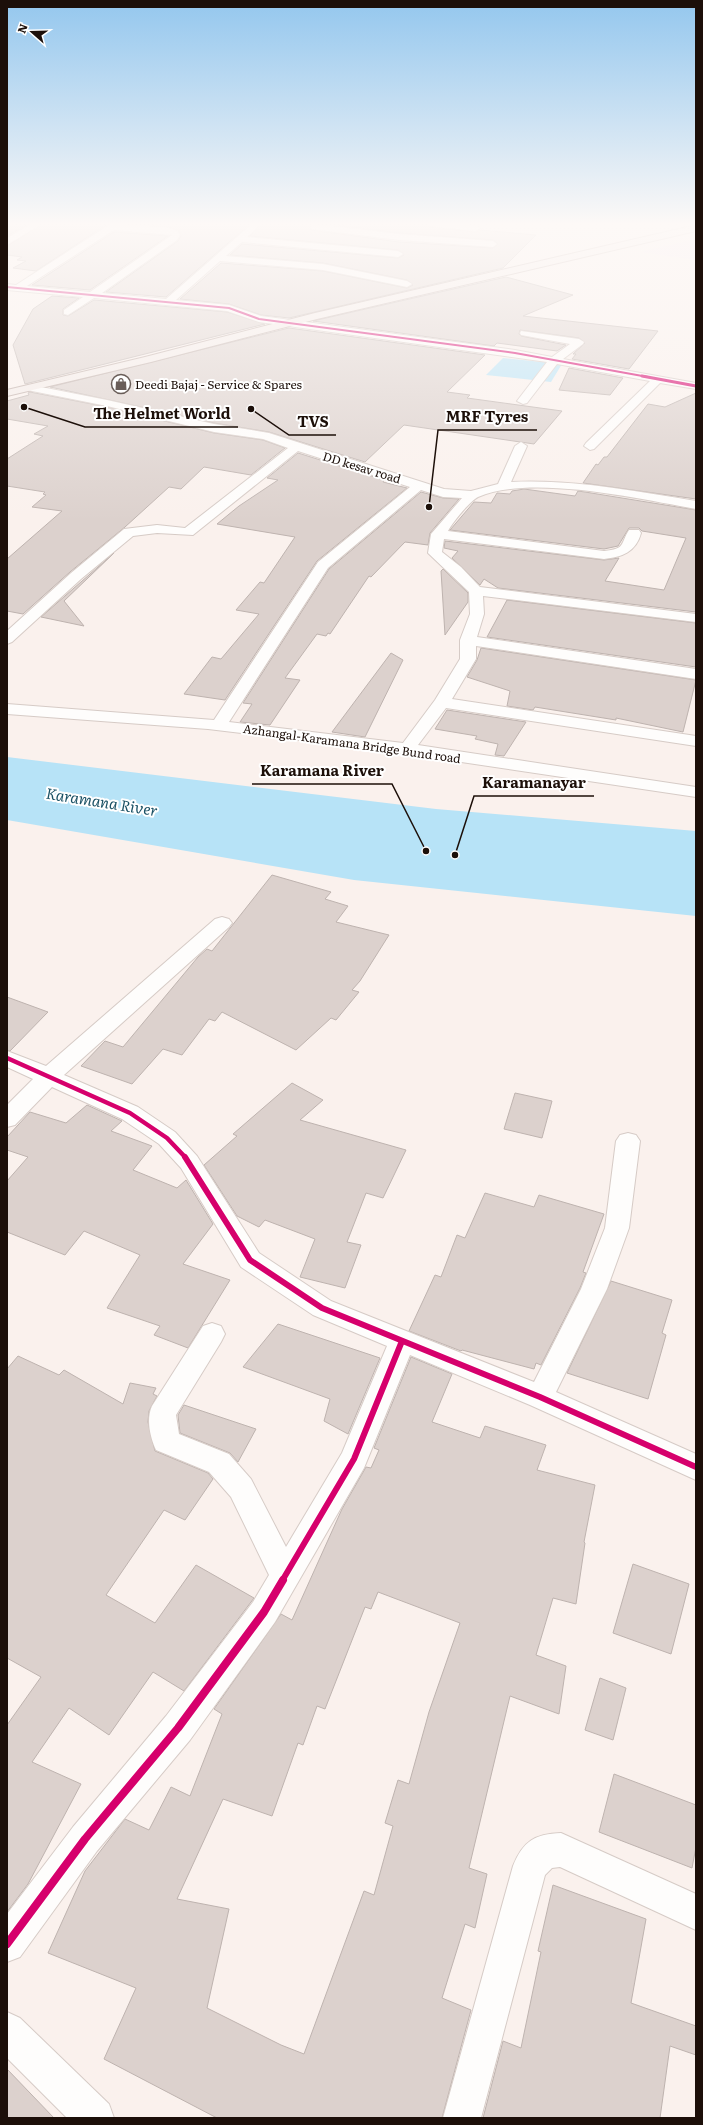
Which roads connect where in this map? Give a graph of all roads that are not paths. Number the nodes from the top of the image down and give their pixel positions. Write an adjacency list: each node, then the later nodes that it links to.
1 (294, 322): 7 (main road)
2 (295, 322): 4 (street)
3 (526, 333): 4 (street)
4 (554, 360): 5 (street); 9 (street)
5 (658, 379): 6 (street); 11 (street)
6 (694, 382)
7 (31, 388): 8 (main road); 12 (street, DD kesav road)
8 (7, 393)
9 (523, 401)
10 (521, 446): 14 (street)
11 (590, 446)
12 (296, 447): 13 (street, DD kesav road); 21 (street)
13 (420, 485): 15 (street, DD kesav road); 26 (street)
14 (503, 486): 15 (street, DD kesav road); 16 (street, DD kesav road)
15 (472, 494): 18 (street)
16 (696, 505)
17 (634, 533): 18 (street)
18 (438, 534): 19 (street)
19 (476, 591): 20 (street); 22 (street)
20 (696, 618)
21 (7, 639)
22 (468, 640): 23 (street); 24 (street)
23 (696, 674)
24 (442, 702): 27 (street); 28 (street)
25 (7, 709): 26 (street, Azhangal-Karamana Bridge Bund road)
26 (219, 725): 28 (street, Azhangal-Karamana Bridge Bund road)
27 (696, 741)
28 (407, 749): 29 (street, Azhangal-Karamana Bridge Bund road)
29 (696, 792)
30 (222, 923): 32 (street)
31 (7, 1058): 32 (street)
32 (49, 1076): 33 (street); 36 (street)
33 (7, 1119)
34 (628, 1141): 37 (street)
35 (212, 1334): 39 (street)
36 (402, 1341): 37 (street); 39 (street)
37 (540, 1397): 38 (street)
38 (696, 1467)
39 (285, 1575): 41 (street)
40 (696, 1912): 44 (street)
41 (7, 1944)
42 (7, 2031): 43 (street)
43 (95, 2118)
44 (462, 2118)

